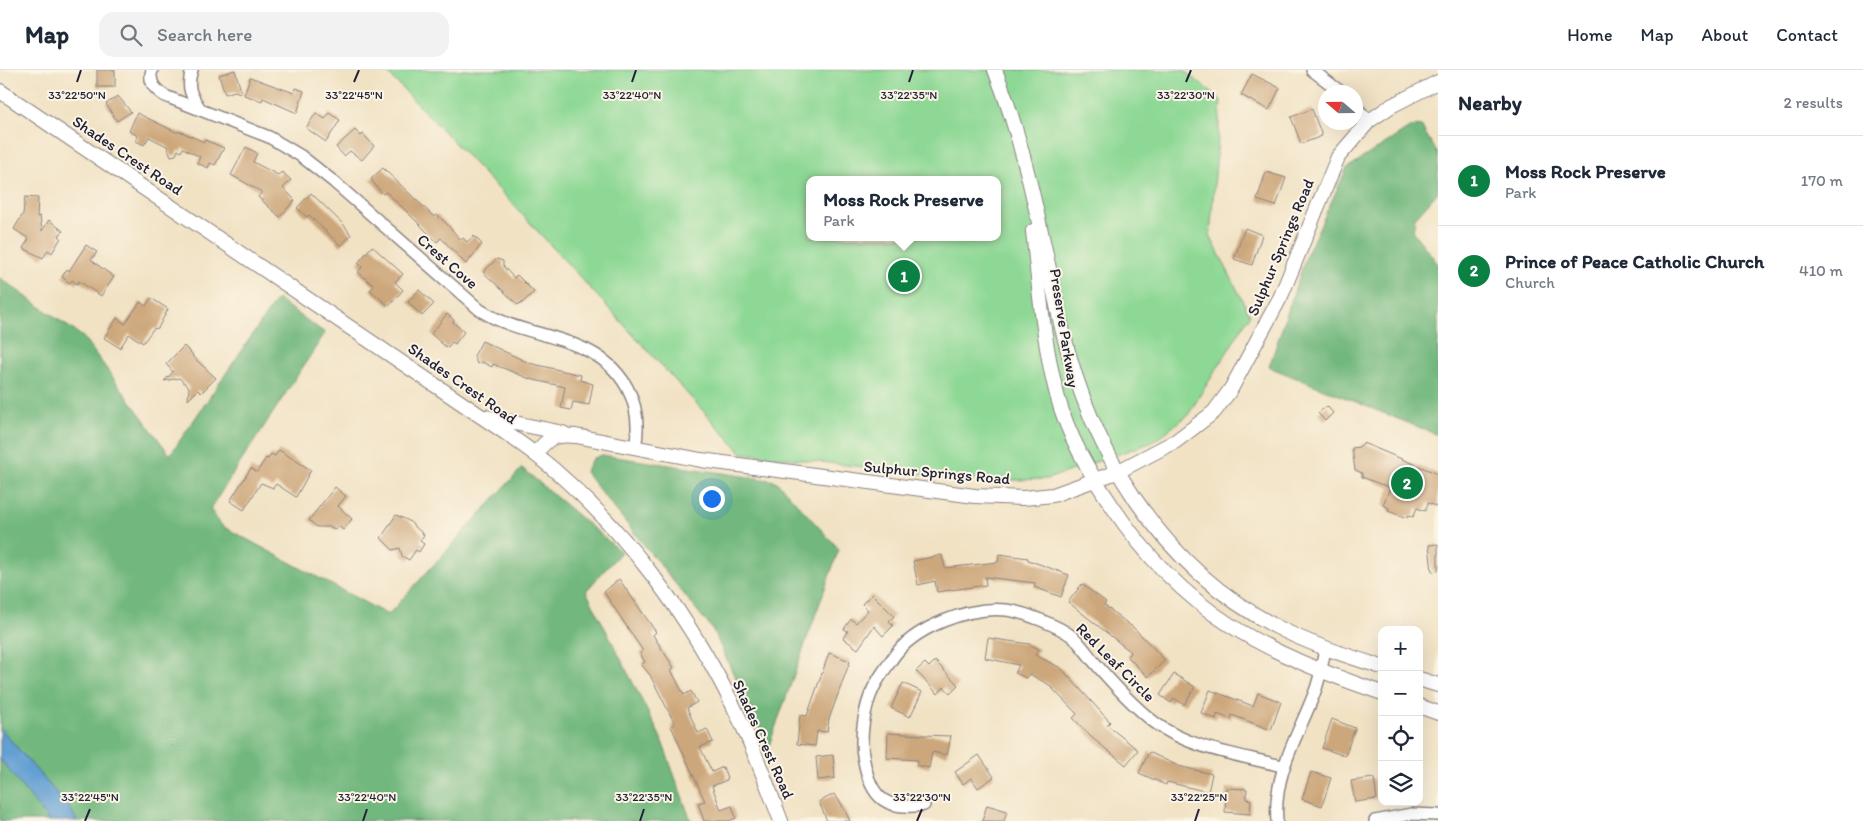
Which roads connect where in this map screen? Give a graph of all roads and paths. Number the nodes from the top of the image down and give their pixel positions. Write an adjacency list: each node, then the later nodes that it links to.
1 (152, 70): 8 (street, Crest Cove)
2 (192, 70): 8 (street)
3 (994, 70): 11 (street, Preserve Parkway)
4 (1312, 70): 6 (street)
5 (1438, 82): 10 (street, Sulphur Springs Road)
6 (1332, 85)
7 (0, 91): 12 (street, Shades Crest Road)
8 (201, 110): 14 (street, Crest Cove)
9 (1363, 114): 10 (street)
10 (1369, 121): 16 (street, Sulphur Springs Road)
11 (1027, 166): 16 (street, Preserve Parkway); 17 (street, Preserve Parkway)
12 (479, 415): 13 (street); 15 (street, Shades Crest Road)
13 (576, 436): 14 (street, Sulphur Springs Road); 15 (street, Sulphur Springs Road)
14 (635, 448): 17 (street, Sulphur Springs Road)
15 (535, 454): 29 (street, Shades Crest Road)
16 (1117, 472): 17 (street, Sulphur Springs Road); 18 (street, Preserve Parkway)
17 (1095, 481): 20 (street, Preserve Parkway)
18 (1325, 649): 19 (street, Preserve Parkway); 20 (street)
19 (1378, 666)
20 (1320, 672): 23 (street, Preserve Parkway); 26 (street)
21 (1423, 680): 22 (street)
22 (1438, 685)
23 (1378, 692)
24 (1423, 707): 25 (street)
25 (1438, 713)
26 (1282, 766): 27 (street, Red Leaf Circle); 30 (street)
27 (924, 805)
28 (1438, 815): 31 (street)
29 (781, 821)
30 (1277, 821)
31 (1375, 821)

